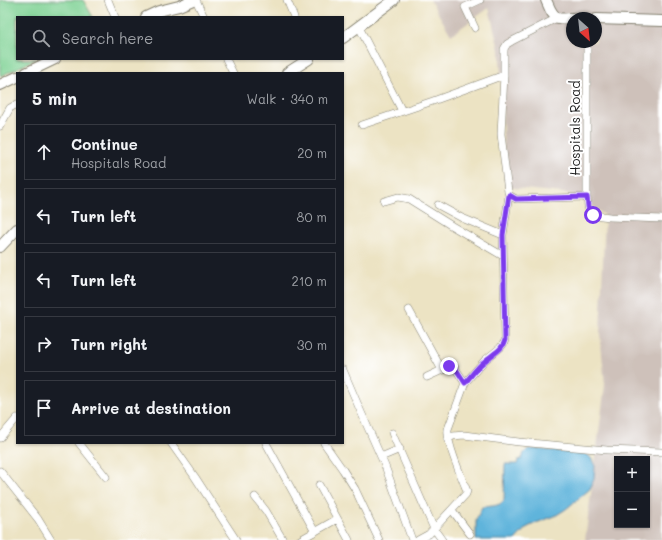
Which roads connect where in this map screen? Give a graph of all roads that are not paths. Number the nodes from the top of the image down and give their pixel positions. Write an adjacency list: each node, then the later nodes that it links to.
1 (108, 0): 7 (street)
2 (195, 0): 8 (street); 9 (street)
3 (287, 0): 10 (street)
4 (394, 0): 15 (street)
5 (480, 0): 16 (street)
6 (546, 0): 11 (street)
7 (115, 16)
8 (148, 16)
9 (203, 16)
10 (294, 16)
11 (558, 18): 12 (street); 25 (street)
12 (566, 18)
13 (602, 20): 14 (street)
14 (662, 21)
15 (359, 26): 17 (street); 29 (street)
16 (475, 28)
17 (344, 37)
18 (587, 48): 33 (street, Hospitals Road)
19 (54, 60): 22 (street)
20 (226, 60): 23 (street)
21 (307, 60): 24 (street)
22 (38, 71)
23 (232, 72)
24 (289, 72)
25 (504, 75): 29 (street); 32 (street)
26 (16, 77): 27 (street)
27 (0, 85)
28 (16, 105): 31 (street)
29 (402, 111): 30 (street)
30 (362, 125)
31 (0, 126)
32 (509, 195): 33 (street); 38 (street)
33 (587, 197): 36 (street, Hospitals Road)
34 (384, 201): 40 (street)
35 (438, 205): 38 (street)
36 (662, 219)
37 (16, 230): 39 (street)
38 (503, 235): 40 (street)
39 (0, 247)
40 (503, 256): 45 (street)
41 (408, 310): 42 (street)
42 (442, 370): 44 (street); 45 (street)
43 (344, 372): 56 (street)
44 (427, 377)
45 (465, 383): 49 (street)
46 (16, 419): 48 (street)
47 (392, 433): 54 (street)
48 (0, 438)
49 (448, 439): 55 (street); 61 (street)
50 (80, 444): 58 (street)
51 (171, 444): 67 (street)
52 (267, 444): 64 (street)
53 (325, 444): 71 (street)
54 (400, 449): 56 (street); 63 (street)
55 (662, 452)
56 (381, 457): 72 (street)
57 (0, 471): 66 (street)
58 (106, 477)
59 (319, 485): 62 (street)
60 (255, 497): 68 (street)
61 (452, 510): 63 (street); 65 (street)
62 (337, 520): 64 (street); 70 (street)
63 (434, 529): 73 (street); 74 (street)
64 (315, 532): 69 (street)
65 (470, 534)
66 (51, 540)
67 (236, 540)
68 (283, 540)
69 (300, 540)
70 (349, 540)
71 (379, 540)
72 (412, 540)
73 (418, 540)
74 (442, 540)

